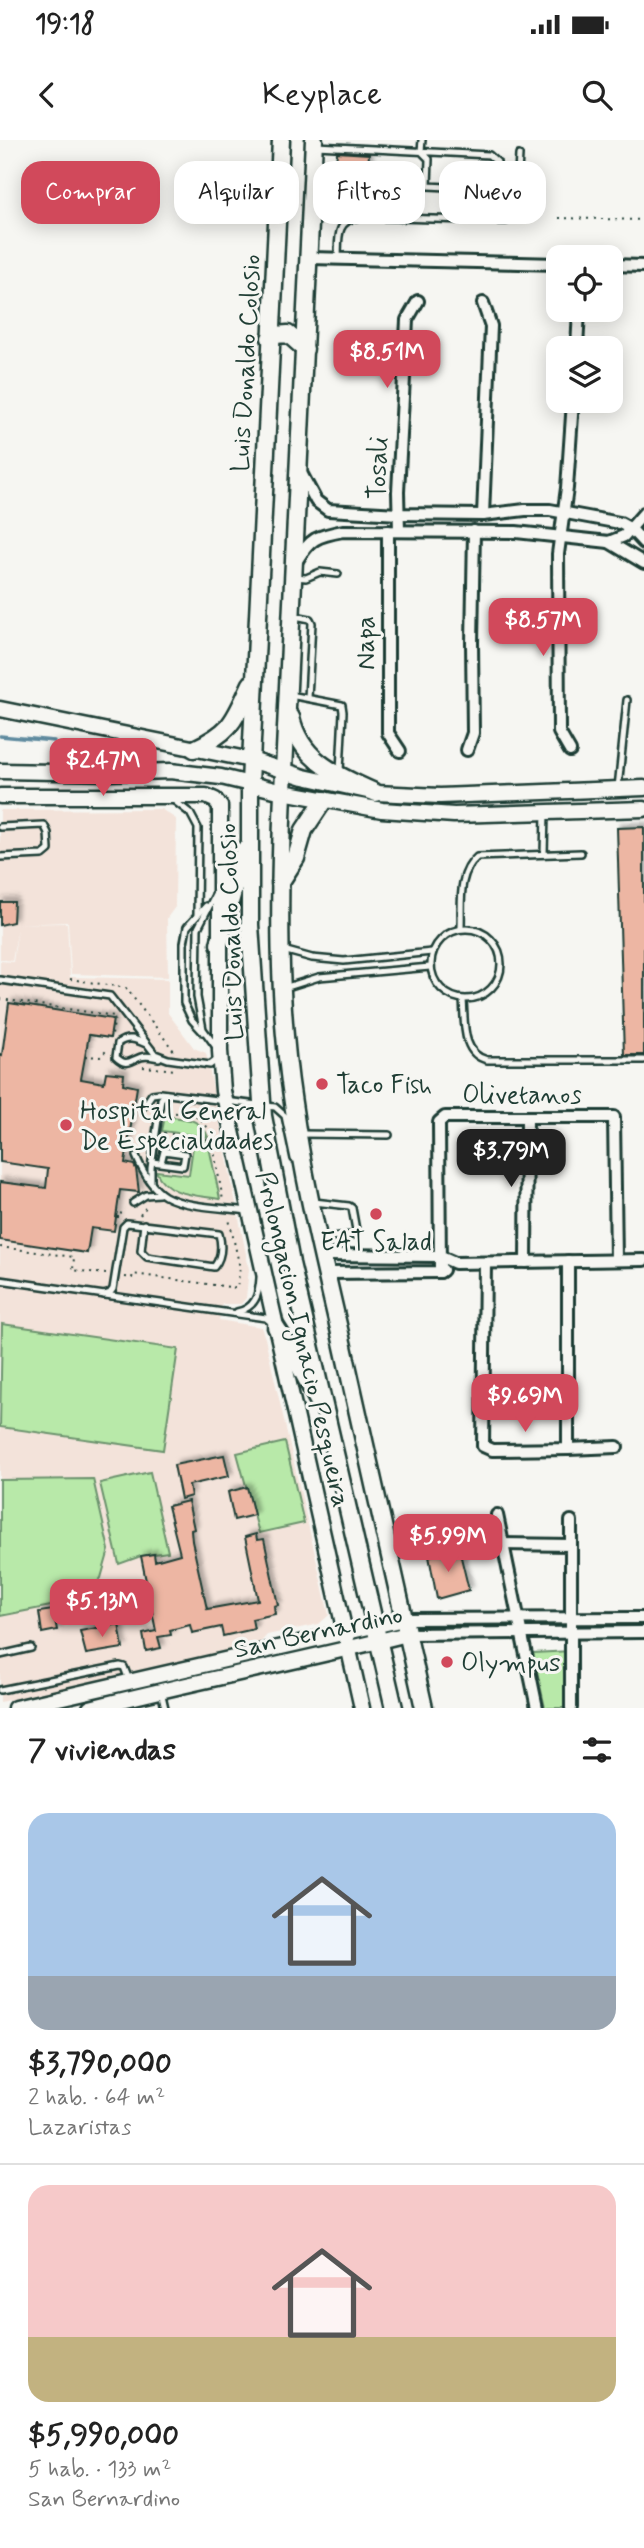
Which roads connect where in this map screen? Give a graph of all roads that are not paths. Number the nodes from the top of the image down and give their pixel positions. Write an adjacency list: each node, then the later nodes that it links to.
1 (281, 140): 15 (main road, Luis Donaldo Colosio)
2 (349, 140): 5 (lane)
3 (422, 140): 6 (lane)
4 (314, 143): 5 (lane); 8 (main road, Luis Donaldo Colosio)
5 (348, 148): 6 (lane)
6 (421, 151): 6 (lane)
7 (519, 155): 9 (lane)
8 (310, 258): 9 (street); 16 (main road, Luis Donaldo Colosio)
9 (338, 258): 10 (street)
10 (546, 264)
11 (623, 265): 12 (street)
12 (644, 266)
13 (418, 301): 21 (street, Tosali)
14 (483, 303): 22 (street)
15 (270, 338): 16 (main road); 33 (main road, Luis Donaldo Colosio)
16 (305, 349): 18 (main road, Luis Donaldo Colosio)
17 (572, 413): 19 (street)
18 (298, 465): 21 (street); 30 (main road, Luis Donaldo Colosio)
19 (564, 513): 22 (street); 23 (street); 26 (street)
20 (644, 513): 23 (street)
21 (398, 514): 22 (street); 24 (street, Tosali)
22 (483, 514)
23 (631, 529): 27 (street); 28 (street)
24 (393, 531): 25 (street); 30 (street); 40 (street, Napa)
25 (474, 531): 26 (street); 39 (street)
26 (559, 536): 27 (street); 41 (street)
27 (609, 542): 29 (street)
28 (644, 543)
29 (644, 563)
30 (295, 569): 31 (lane); 32 (main road, Luis Donaldo Colosio)
31 (338, 574)
32 (292, 616): 34 (main road, Luis Donaldo Colosio); 35 (lane)
33 (255, 675): 38 (main road); 42 (main road, Luis Donaldo Colosio)
34 (287, 696): 35 (lane); 44 (main road, Luis Donaldo Colosio); 46 (main road)
35 (308, 698): 46 (lane)
36 (627, 700): 48 (lane)
37 (0, 709): 38 (street)
38 (194, 749): 42 (street)
39 (467, 750)
40 (400, 751)
41 (570, 751)
42 (251, 760): 44 (street); 47 (main road, Luis Donaldo Colosio)
43 (0, 771): 45 (street)
44 (285, 771): 50 (main road, Luis Donaldo Colosio); 51 (street)
45 (110, 773): 47 (street); 52 (street)
46 (340, 775): 51 (main road)
47 (250, 783): 50 (street); 60 (main road, Luis Donaldo Colosio)
48 (618, 789): 49 (street); 51 (street); 56 (street); 58 (street)
49 (644, 789)
50 (283, 792): 55 (street); 65 (main road, Luis Donaldo Colosio)
51 (376, 793)
52 (76, 795): 53 (street); 54 (street)
53 (0, 796)
54 (166, 796): 66 (street, Prolongacion Ignacio Pesqueira); 68 (lane)
55 (324, 800): 59 (street); 65 (main road)
56 (644, 802)
57 (644, 809): 58 (street)
58 (592, 811): 59 (street)
59 (545, 813): 63 (lane)
60 (250, 824): 71 (main road); 88 (main road, Luis Donaldo Colosio)
61 (0, 827): 64 (lane)
62 (581, 853): 63 (lane)
63 (544, 854): 70 (lane)
64 (0, 857)
65 (280, 883): 72 (main road, Luis Donaldo Colosio)
66 (220, 886): 67 (lane); 71 (street, Prolongacion Ignacio Pesqueira)
67 (212, 902): 68 (lane); 69 (lane)
68 (197, 914): 69 (lane); 80 (lane)
69 (198, 928): 80 (lane)
70 (461, 929): 73 (lane); 79 (lane)
71 (219, 944): 82 (street, Prolongacion Ignacio Pesqueira)
72 (280, 950): 74 (lane); 78 (main road, Luis Donaldo Colosio)
73 (432, 952): 74 (lane); 75 (lane)
74 (344, 961): 76 (lane)
75 (430, 967): 76 (lane); 79 (lane)
76 (344, 975): 78 (lane)
77 (0, 980): 81 (lane)
78 (282, 990): 91 (main road, Luis Donaldo Colosio)
79 (463, 1000): 85 (lane)
80 (208, 1038): 82 (lane)
81 (144, 1041): 83 (lane); 83 (lane); 84 (lane)
82 (220, 1051): 84 (lane); 87 (street, Prolongacion Ignacio Pesqueira)
83 (140, 1058): 84 (lane)
84 (163, 1058)
85 (644, 1060)
86 (166, 1094): 87 (lane); 89 (lane); 94 (lane)
87 (226, 1101): 88 (lane); 100 (street, Prolongacion Ignacio Pesqueira)
88 (262, 1104): 98 (lane); 120 (main road, Luis Donaldo Colosio)
89 (144, 1106)
90 (527, 1117): 104 (street, Olivetanos); 105 (street, Olivetanos); 110 (street)
91 (299, 1135): 92 (lane); 98 (main road, Luis Donaldo Colosio)
92 (389, 1135)
93 (136, 1156): 96 (lane)
94 (152, 1162): 95 (lane); 96 (lane)
95 (162, 1163): 95 (lane)
96 (152, 1184): 97 (lane)
97 (164, 1196): 99 (lane); 100 (lane)
98 (312, 1199): 102 (main road, Luis Donaldo Colosio); 102 (lane)
99 (133, 1203)
100 (250, 1211): 107 (street, Prolongacion Ignacio Pesqueira)
101 (144, 1224): 101 (lane); 115 (lane)
102 (319, 1238): 103 (main road, Luis Donaldo Colosio)
103 (323, 1255): 104 (street); 112 (main road, Luis Donaldo Colosio)
104 (439, 1256): 111 (street); 113 (street, Olivetanos)
105 (617, 1260): 106 (street); 108 (street)
106 (644, 1260)
107 (261, 1261): 118 (lane); 119 (street, Prolongacion Ignacio Pesqueira)
108 (568, 1261): 110 (street); 122 (street)
109 (485, 1262): 110 (street); 111 (street); 122 (street)
110 (526, 1262)
111 (455, 1263): 113 (street)
112 (327, 1272): 113 (street); 131 (main road, Luis Donaldo Colosio)
113 (440, 1272)
114 (0, 1280): 116 (lane)
115 (113, 1289): 116 (lane); 117 (lane)
116 (104, 1295): 117 (lane)
117 (120, 1297): 118 (lane)
118 (233, 1313): 119 (lane)
119 (276, 1327): 120 (main road); 132 (street, Prolongacion Ignacio Pesqueira)
120 (327, 1416): 130 (main road, Luis Donaldo Colosio)
121 (617, 1447): 122 (street)
122 (568, 1449)
123 (496, 1515): 125 (street)
124 (571, 1521): 126 (street)
125 (502, 1544): 126 (street); 128 (street)
126 (571, 1545): 129 (street)
127 (644, 1618): 129 (street, San Bernardino)
128 (517, 1619): 129 (street, San Bernardino); 131 (street, San Bernardino); 133 (street)
129 (572, 1619): 134 (street)
130 (375, 1624): 131 (street, San Bernardino); 132 (street, San Bernardino); 136 (main road, Luis Donaldo Colosio)
131 (405, 1626): 133 (street, San Bernardino); 136 (street, San Bernardino); 148 (main road, Luis Donaldo Colosio)
132 (345, 1632): 138 (street, Prolongacion Ignacio Pesqueira); 140 (street, San Bernardino)
133 (520, 1632): 134 (street, San Bernardino); 149 (street)
134 (572, 1632): 135 (street, San Bernardino); 150 (street)
135 (644, 1632)
136 (379, 1641): 138 (street, San Bernardino); 147 (main road, Luis Donaldo Colosio)
137 (31, 1648): 139 (lane)
138 (349, 1650): 142 (street, San Bernardino); 146 (street, Prolongacion Ignacio Pesqueira)
139 (0, 1655)
140 (129, 1681): 141 (lane); 143 (street, San Bernardino)
141 (0, 1690)
142 (160, 1690): 144 (street, San Bernardino); 145 (lane)
143 (15, 1708)
144 (90, 1708)
145 (165, 1708)
146 (362, 1708)
147 (394, 1708)
148 (424, 1708)
149 (537, 1708)
150 (571, 1708)

